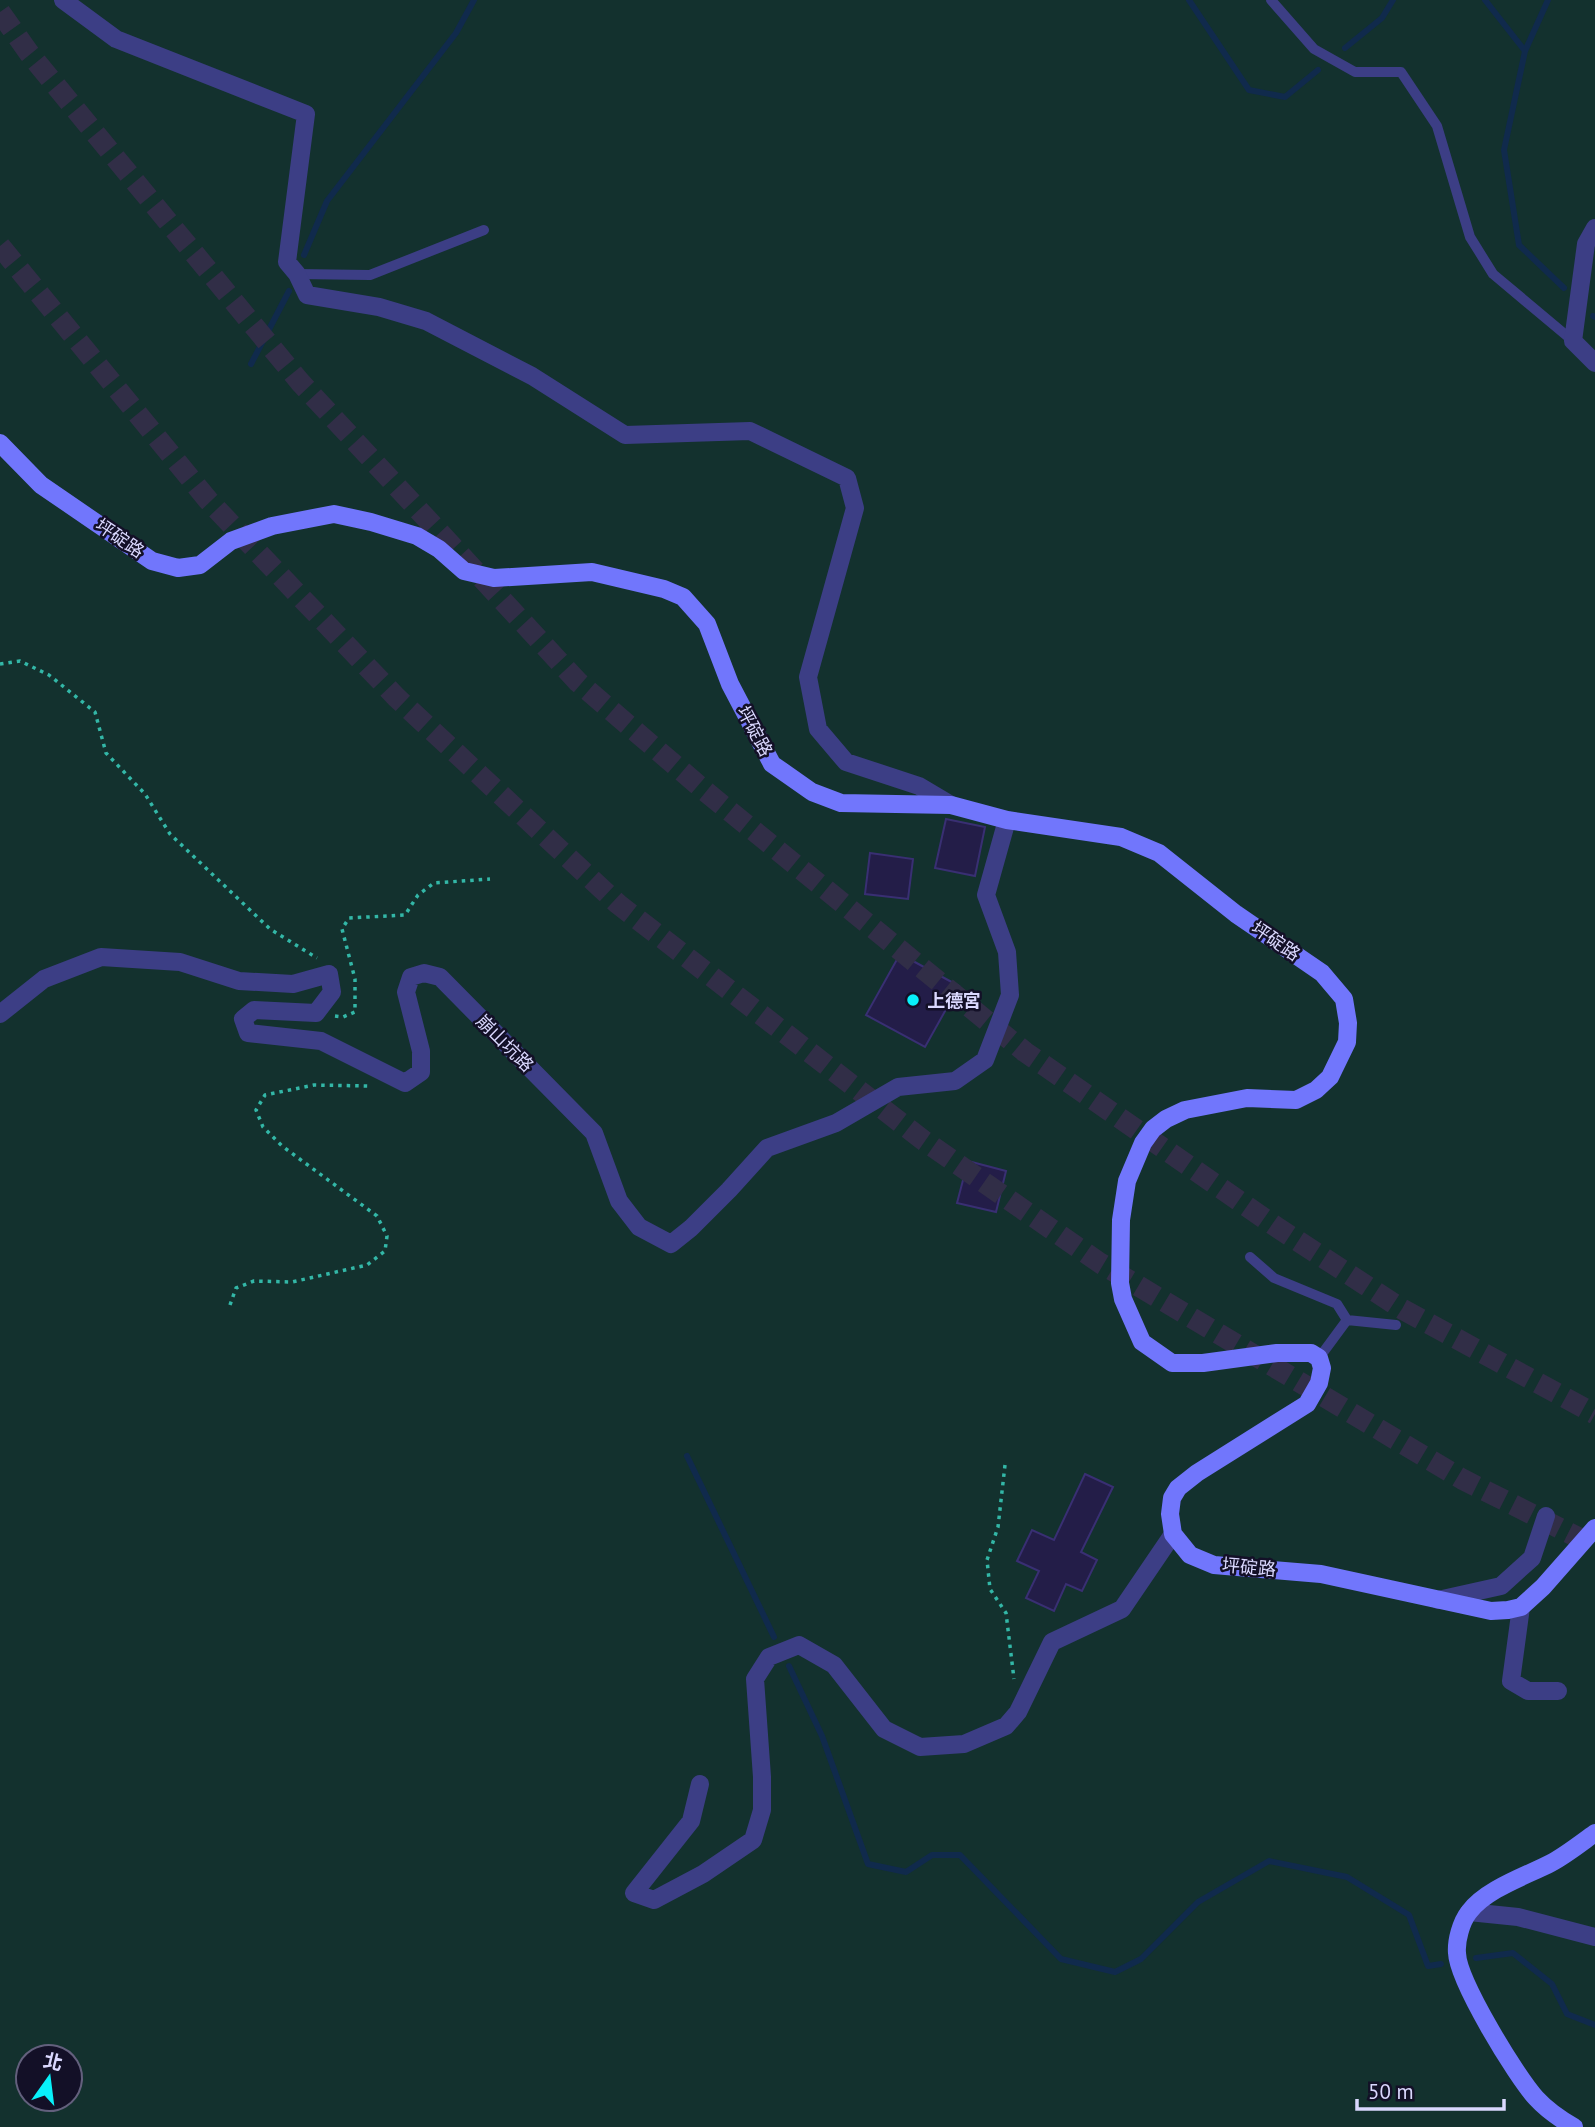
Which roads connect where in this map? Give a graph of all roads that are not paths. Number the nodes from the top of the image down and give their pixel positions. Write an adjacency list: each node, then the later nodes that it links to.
1 (63, 0): 5 (street)
2 (1271, 0): 7 (lane)
3 (1595, 228): 6 (street)
4 (484, 230): 5 (lane)
5 (297, 274): 10 (street)
6 (1589, 285): 7 (street)
7 (1573, 341): 8 (street)
8 (1595, 363)
9 (0, 443): 10 (main road, 坪碇路)
10 (951, 805): 11 (main road, 坪碇路)
11 (1007, 820): 12 (street, 崩山坑路); 16 (main road, 坪碇路)
12 (0, 1014)
13 (1250, 1257): 14 (lane)
14 (1347, 1320): 15 (lane); 16 (lane)
15 (1395, 1325)
16 (1319, 1358): 19 (main road)
17 (1546, 1516): 20 (street)
18 (1595, 1528): 21 (main road)
19 (1173, 1534): 20 (main road, 坪碇路); 23 (street)
20 (1438, 1600): 21 (main road, 坪碇路)
21 (1521, 1607): 22 (street)
22 (1558, 1691)
23 (700, 1784)
24 (1595, 1833): 25 (main road)
25 (1469, 1912): 26 (street); 27 (main road)
26 (1595, 1937)
27 (1574, 2127)

